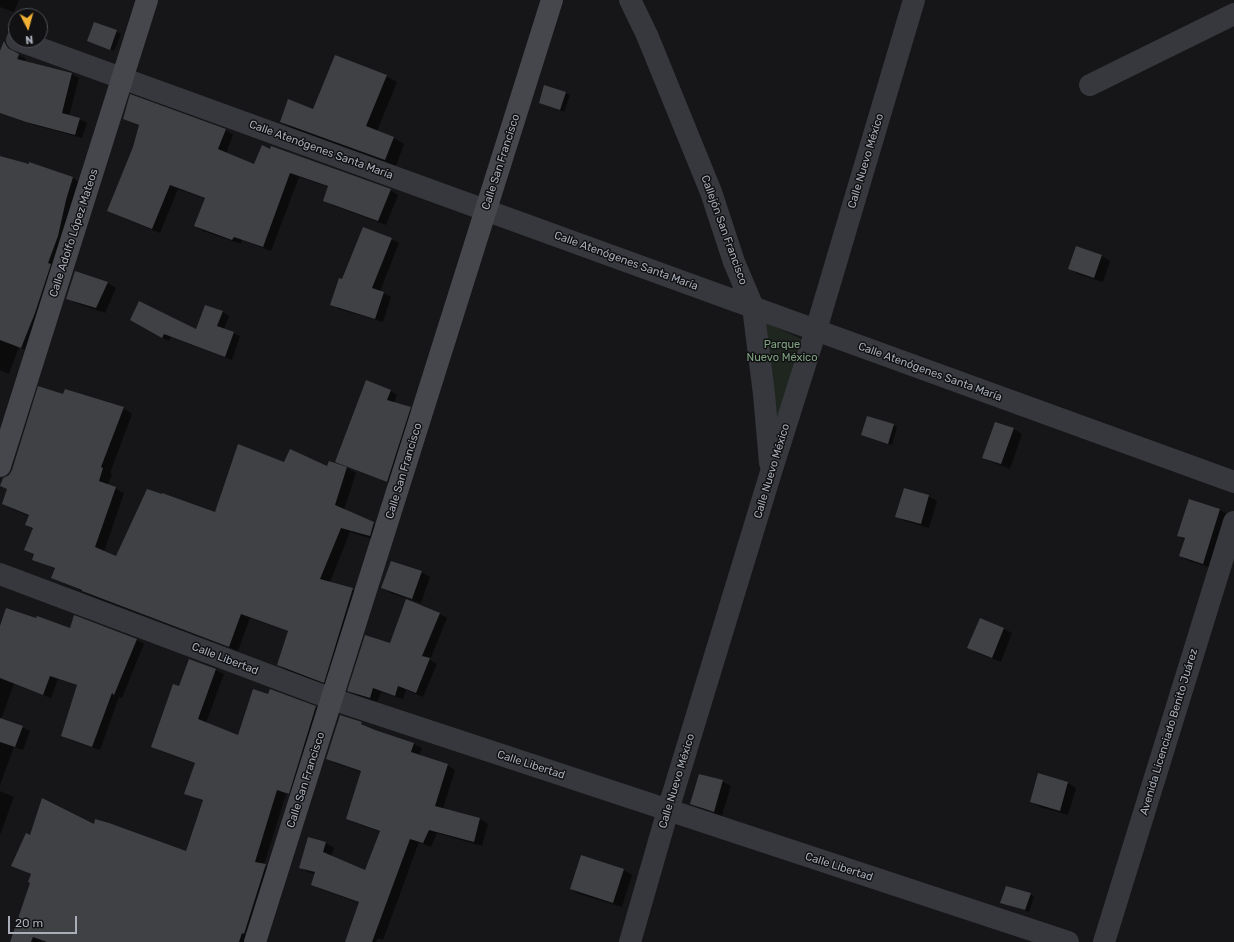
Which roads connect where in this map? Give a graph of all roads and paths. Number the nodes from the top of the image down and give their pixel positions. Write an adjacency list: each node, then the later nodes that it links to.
1 (147, 0): 7 (street, Calle Adolfo López Mateos)
2 (552, 0): 9 (street, Calle San Francisco)
3 (630, 0): 10 (street, Callejón San Francisco)
4 (914, 0): 11 (street, Calle Nuevo México)
5 (1234, 14): 8 (street)
6 (39, 48): 7 (street, Calle Atenógenes Santa María)
7 (122, 78): 9 (street, Calle Atenógenes Santa María); 12 (street, Calle Adolfo López Mateos)
8 (1090, 85)
9 (486, 210): 10 (street, Calle Atenógenes Santa María); 17 (street, Calle San Francisco)
10 (753, 307): 11 (street, Calle Atenógenes Santa María); 13 (street, Callejón San Francisco)
11 (816, 330): 13 (street, Calle Nuevo México); 14 (street, Calle Atenógenes Santa María)
12 (0, 466)
13 (771, 472): 18 (street, Calle Nuevo México)
14 (1234, 482)
15 (1234, 522): 22 (street, Avenida Licenciado Benito Juárez)
16 (0, 574): 17 (street, Calle Libertad)
17 (332, 699): 18 (street, Calle Libertad); 19 (street, Calle San Francisco)
18 (668, 810): 20 (street, Calle Nuevo México); 21 (street, Calle Libertad)
19 (255, 942)
20 (630, 942)
21 (1068, 942)
22 (1104, 942)

